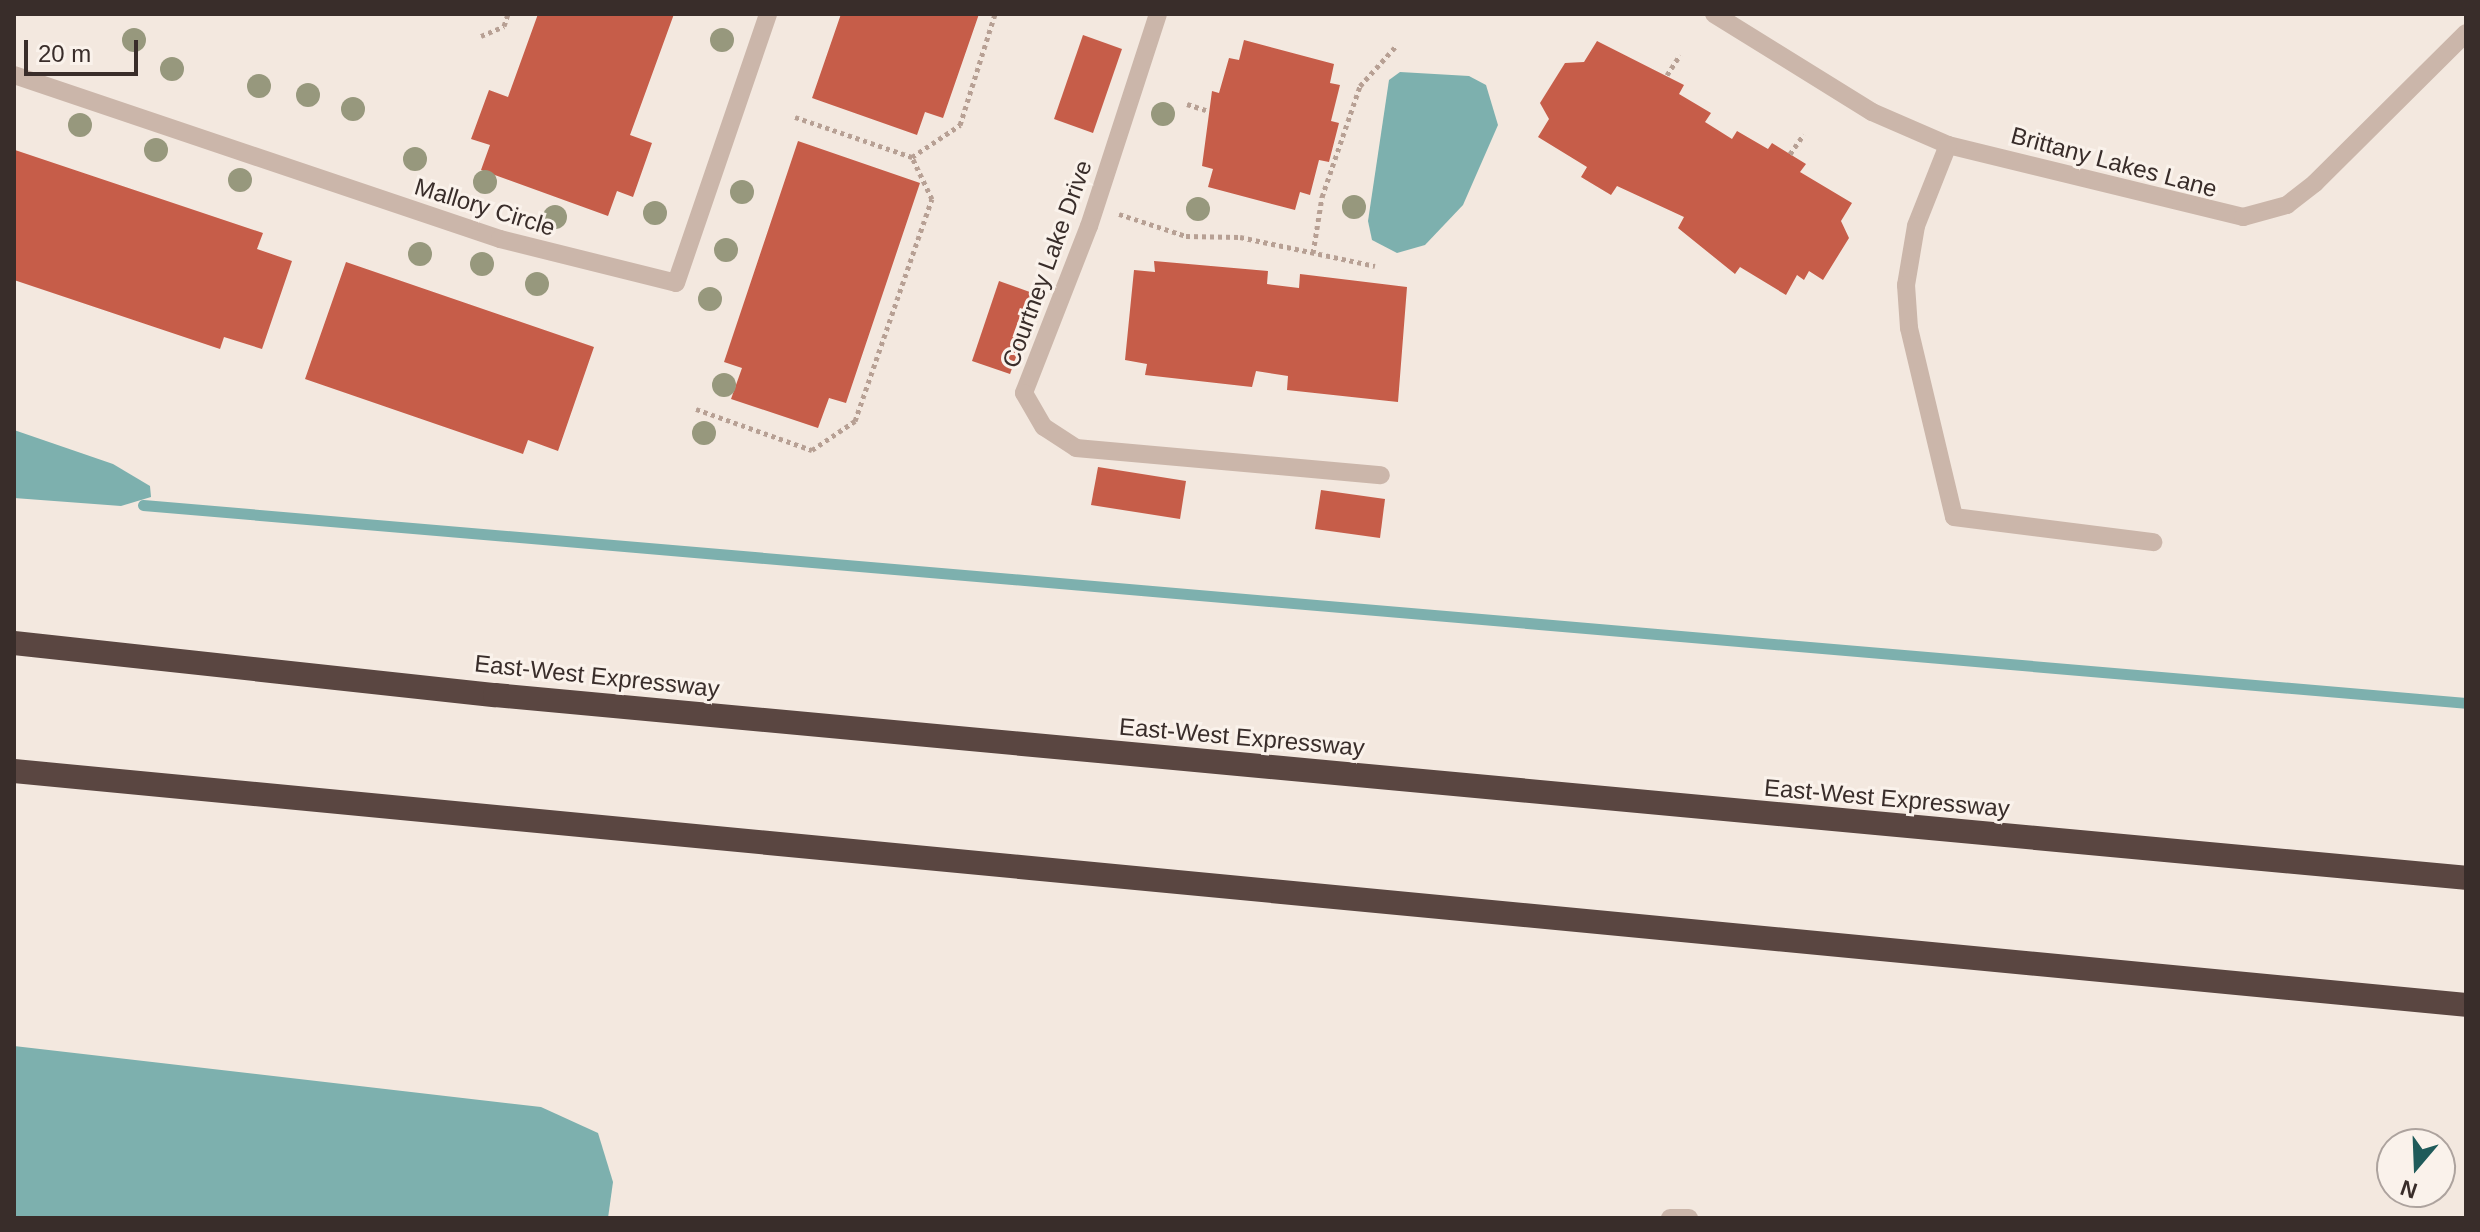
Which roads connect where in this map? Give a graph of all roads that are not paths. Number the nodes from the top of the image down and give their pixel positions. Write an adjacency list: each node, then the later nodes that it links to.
1 (768, 14): 5 (lane, Mallory Circle)
2 (1158, 14): 7 (lane, Courtney Lake Drive)
3 (1714, 14): 6 (lane, Brittany Lakes Lane)
4 (2466, 33): 6 (lane, Brittany Lakes Lane)
5 (14, 75)
6 (1948, 145): 8 (lane)
7 (1381, 475)
8 (2153, 542)
9 (14, 643): 11 (highway, East-West Expressway)
10 (14, 771): 12 (highway)
11 (2466, 878)
12 (2466, 1005)
13 (1670, 1218): 14 (lane)
14 (1689, 1218)

